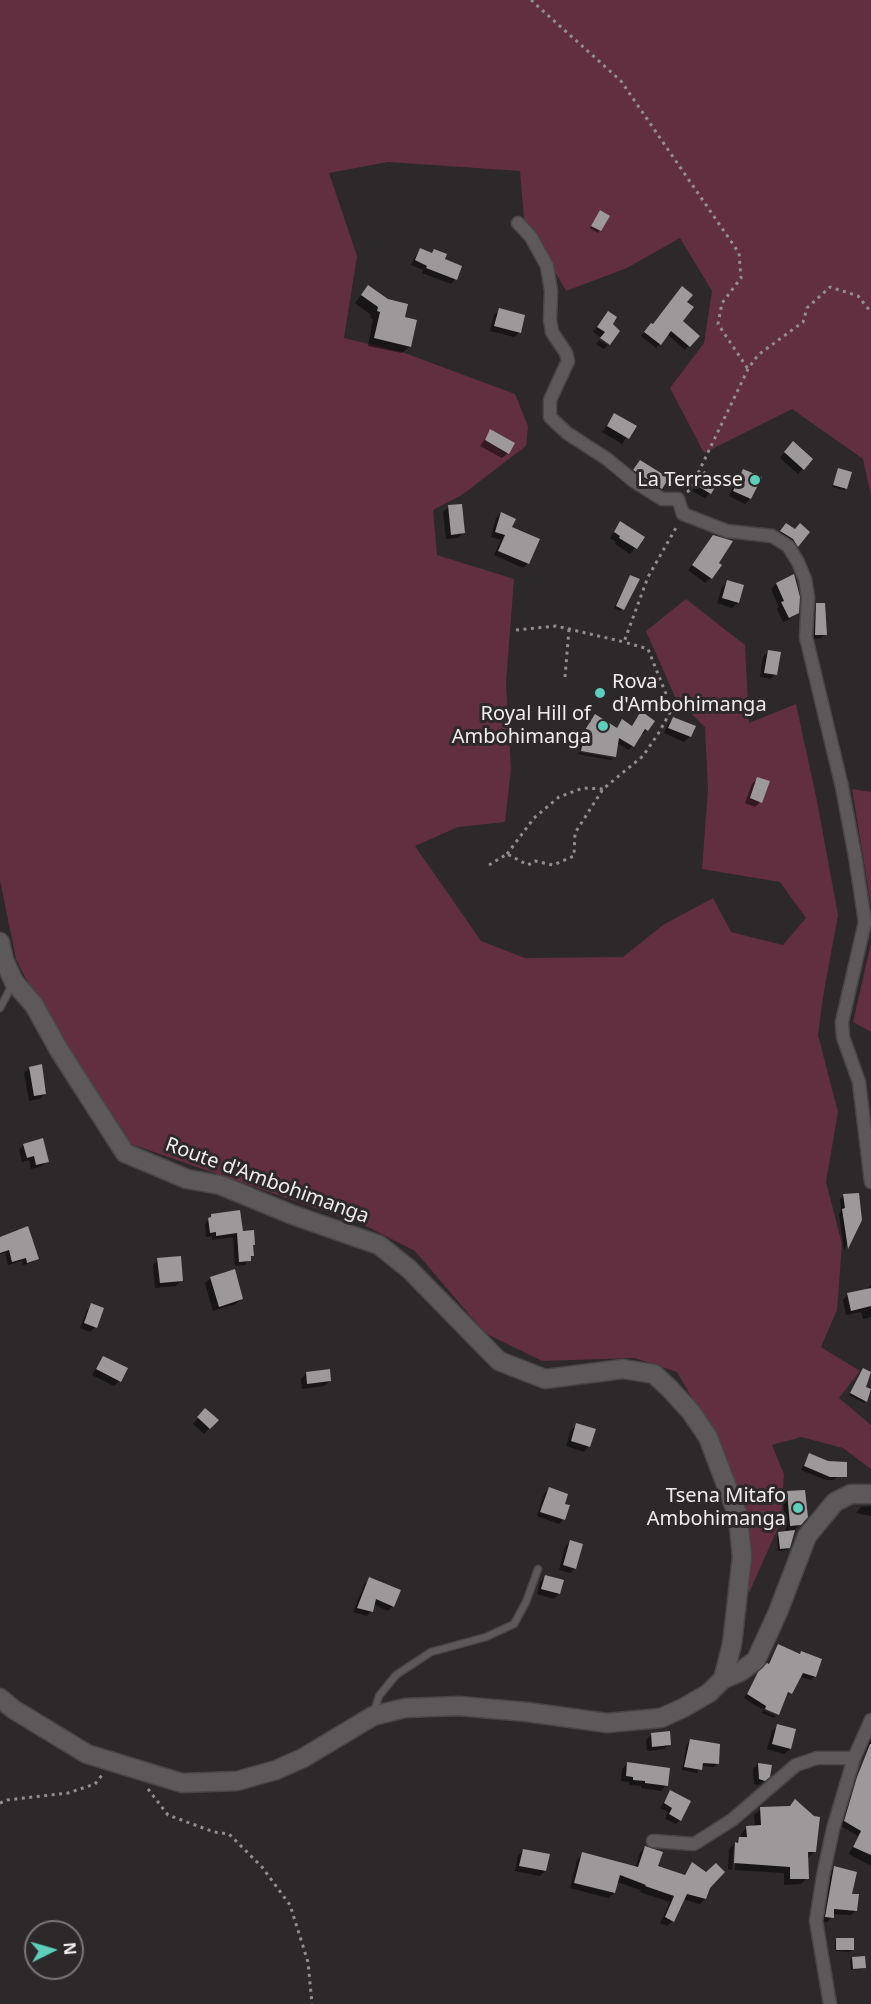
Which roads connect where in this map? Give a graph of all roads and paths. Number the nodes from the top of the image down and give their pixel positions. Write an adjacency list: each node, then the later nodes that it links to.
1 (531, 0): 4 (path)
2 (518, 222): 5 (street)
3 (871, 312): 4 (path)
4 (748, 369): 5 (path)
5 (678, 499): 6 (street)
6 (683, 514): 9 (path); 17 (street)
7 (568, 629): 8 (path); 9 (path); 10 (path)
8 (516, 630)
9 (624, 642): 11 (path)
10 (565, 677)
11 (603, 789): 12 (path); 12 (path)
12 (507, 854): 13 (path)
13 (489, 865)
14 (0, 942): 15 (street, Route d'Ambohimanga)
15 (14, 982): 16 (lane); 20 (street, Route d'Ambohimanga)
16 (0, 1008)
17 (871, 1182)
18 (871, 1494): 20 (street)
19 (538, 1569): 22 (lane)
20 (723, 1679): 22 (street)
21 (0, 1698): 25 (street)
22 (373, 1716): 26 (street)
23 (871, 1720): 24 (street)
24 (854, 1758): 28 (street); 29 (street)
25 (113, 1762): 26 (street); 27 (path)
26 (134, 1769): 30 (path)
27 (0, 1803)
28 (653, 1841)
29 (829, 2003)
30 (312, 2004)

